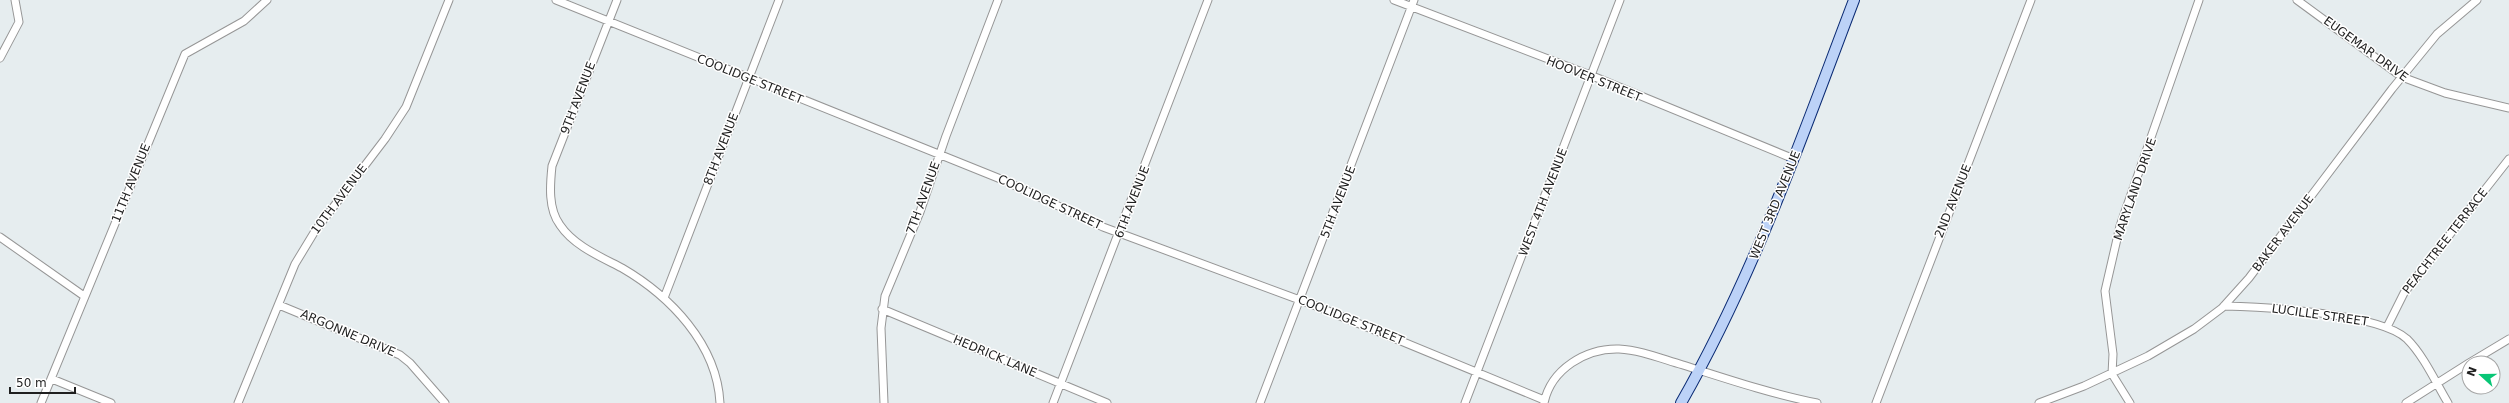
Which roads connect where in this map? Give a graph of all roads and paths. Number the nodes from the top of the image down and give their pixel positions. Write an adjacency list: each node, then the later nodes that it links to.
1 (15, 0): 18 (street)
2 (266, 0): 28 (street, 11TH AVENUE)
3 (449, 0): 31 (street, 10TH AVENUE)
4 (556, 0): 17 (street, COOLIDGE STREET)
5 (617, 0): 17 (street, 9TH AVENUE)
6 (779, 0): 21 (street, 8TH AVENUE)
7 (998, 0): 23 (street, 7TH AVENUE)
8 (1208, 0): 26 (street, 6TH AVENUE)
9 (1394, 0): 16 (street, HOOVER STREET)
10 (1620, 0): 19 (street, WEST 4TH AVENUE)
11 (1854, 0): 24 (street, WEST 3RD AVENUE)
12 (2031, 0): 57 (street, 2ND AVENUE)
13 (2199, 0): 40 (street, MARYLAND DRIVE)
14 (2296, 0): 20 (street, EUGEMAR DRIVE)
15 (2478, 0): 20 (street, BAKER AVENUE)
16 (1413, 3): 19 (street, HOOVER STREET); 30 (street, 5TH AVENUE)
17 (608, 21): 21 (street, COOLIDGE STREET); 29 (street, 9TH AVENUE)
18 (0, 58)
19 (1590, 75): 24 (street, HOOVER STREET); 39 (street, WEST 4TH AVENUE)
20 (2402, 77): 22 (street, EUGEMAR DRIVE); 32 (street, BAKER AVENUE)
21 (748, 78): 23 (street, COOLIDGE STREET); 29 (street, 8TH AVENUE)
22 (2509, 108)
23 (939, 156): 26 (street, COOLIDGE STREET); 33 (street, 7TH AVENUE)
24 (1794, 159): 38 (street, WEST 3RD AVENUE)
25 (2509, 159): 34 (street, PEACHTREE TERRACE)
26 (1120, 234): 30 (street, COOLIDGE STREET); 42 (street, 6TH AVENUE)
27 (0, 236): 28 (street)
28 (84, 296): 41 (street, 11TH AVENUE)
29 (664, 298): 49 (street, 9TH AVENUE)
30 (1300, 300): 39 (street, COOLIDGE STREET); 53 (street, 5TH AVENUE)
31 (279, 305): 47 (street, 10TH AVENUE); 48 (street, ARGONNE DRIVE)
32 (2224, 306): 34 (street, LUCILLE STREET); 40 (street, BAKER AVENUE)
33 (882, 309): 42 (street, HEDRICK LANE); 50 (street, 7TH AVENUE)
34 (2387, 326): 43 (street, LUCILLE STREET)
35 (2509, 339): 36 (street)
36 (2482, 355)
37 (2461, 368): 43 (street)
38 (1700, 370): 44 (street); 55 (street, WEST 3RD AVENUE); 56 (street)
39 (1477, 371): 44 (street, COOLIDGE STREET); 54 (street, WEST 4TH AVENUE)
40 (2112, 374): 58 (street, BAKER AVENUE); 59 (street)
41 (52, 379): 45 (street, 11TH AVENUE); 46 (street)
42 (1060, 384): 51 (street, 6TH AVENUE); 52 (street, HEDRICK LANE)
43 (2436, 384): 60 (street); 61 (street, LUCILLE STREET)
44 (1544, 402)
45 (41, 403)
46 (112, 403)
47 (238, 403)
48 (444, 403)
49 (720, 403)
50 (884, 403)
51 (1053, 403)
52 (1107, 403)
53 (1260, 403)
54 (1465, 403)
55 (1681, 403)
56 (1818, 403)
57 (1876, 403)
58 (2038, 403)
59 (2130, 403)
60 (2406, 403)
61 (2448, 403)

